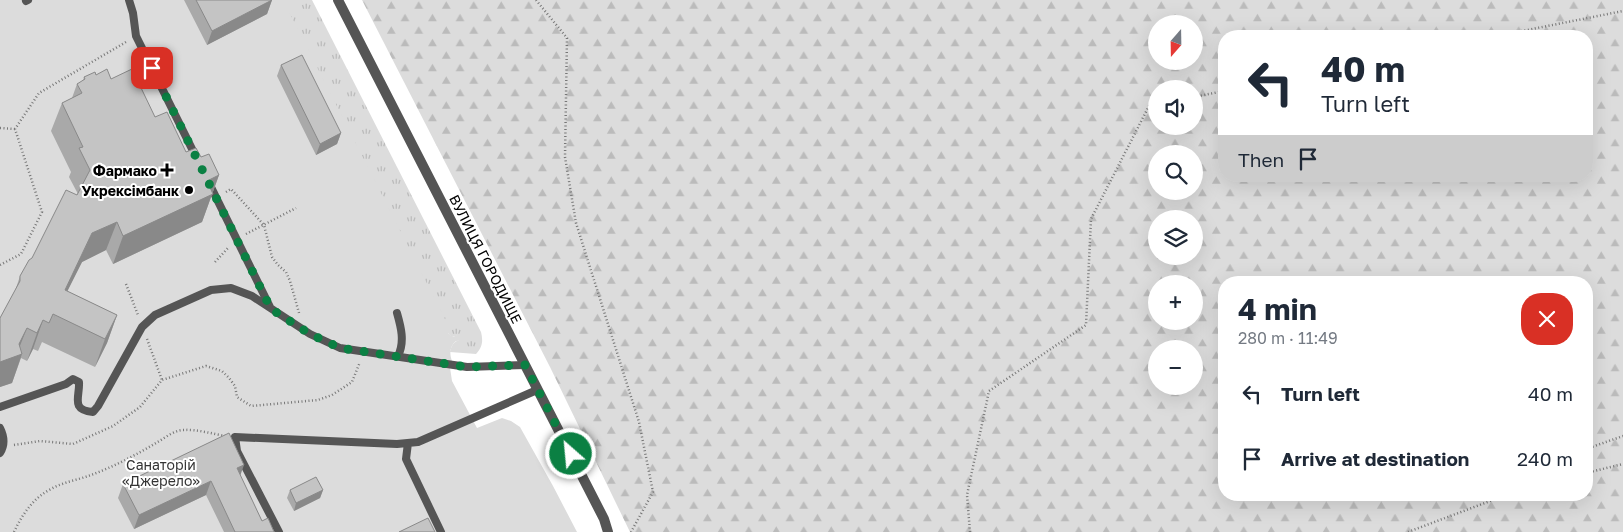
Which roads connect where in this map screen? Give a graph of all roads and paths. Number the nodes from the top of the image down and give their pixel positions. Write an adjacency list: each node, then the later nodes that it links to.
1 (129, 0): 6 (lane)
2 (338, 0): 25 (street, ВУЛИЦЯ ГОРОДИЩЕ)
3 (536, 0): 41 (path)
4 (1623, 11): 5 (path)
5 (1527, 30)
6 (136, 36): 11 (path); 12 (lane)
7 (1218, 92): 8 (path)
8 (1203, 95)
9 (1148, 108): 42 (path)
10 (0, 128): 11 (path)
11 (15, 129): 19 (path)
12 (200, 165)
13 (204, 173): 14 (lane)
14 (217, 199): 16 (path); 17 (lane)
15 (296, 208): 16 (path)
16 (264, 225): 17 (path); 22 (path)
17 (236, 239): 18 (path); 20 (lane)
18 (214, 262)
19 (0, 265)
20 (271, 309): 22 (lane); 27 (lane)
21 (397, 312): 24 (lane)
22 (303, 329): 23 (lane)
23 (364, 352): 24 (lane); 33 (path)
24 (398, 356): 25 (lane)
25 (525, 365): 26 (street, ВУЛИЦЯ ГОРОДИЩЕ)
26 (537, 390): 31 (lane); 40 (street, ВУЛИЦЯ ГОРОДИЩЕ)
27 (0, 407)
28 (0, 428): 33 (lane)
29 (1623, 436): 32 (path)
30 (236, 437): 31 (lane); 37 (path); 38 (lane)
31 (408, 443): 39 (lane)
32 (1593, 447)
33 (1, 450)
34 (1623, 464): 35 (path)
35 (1593, 471)
36 (1490, 501): 43 (path)
37 (14, 532)
38 (279, 532)
39 (441, 532)
40 (608, 532)
41 (631, 532)
42 (970, 532)
43 (1408, 532)

